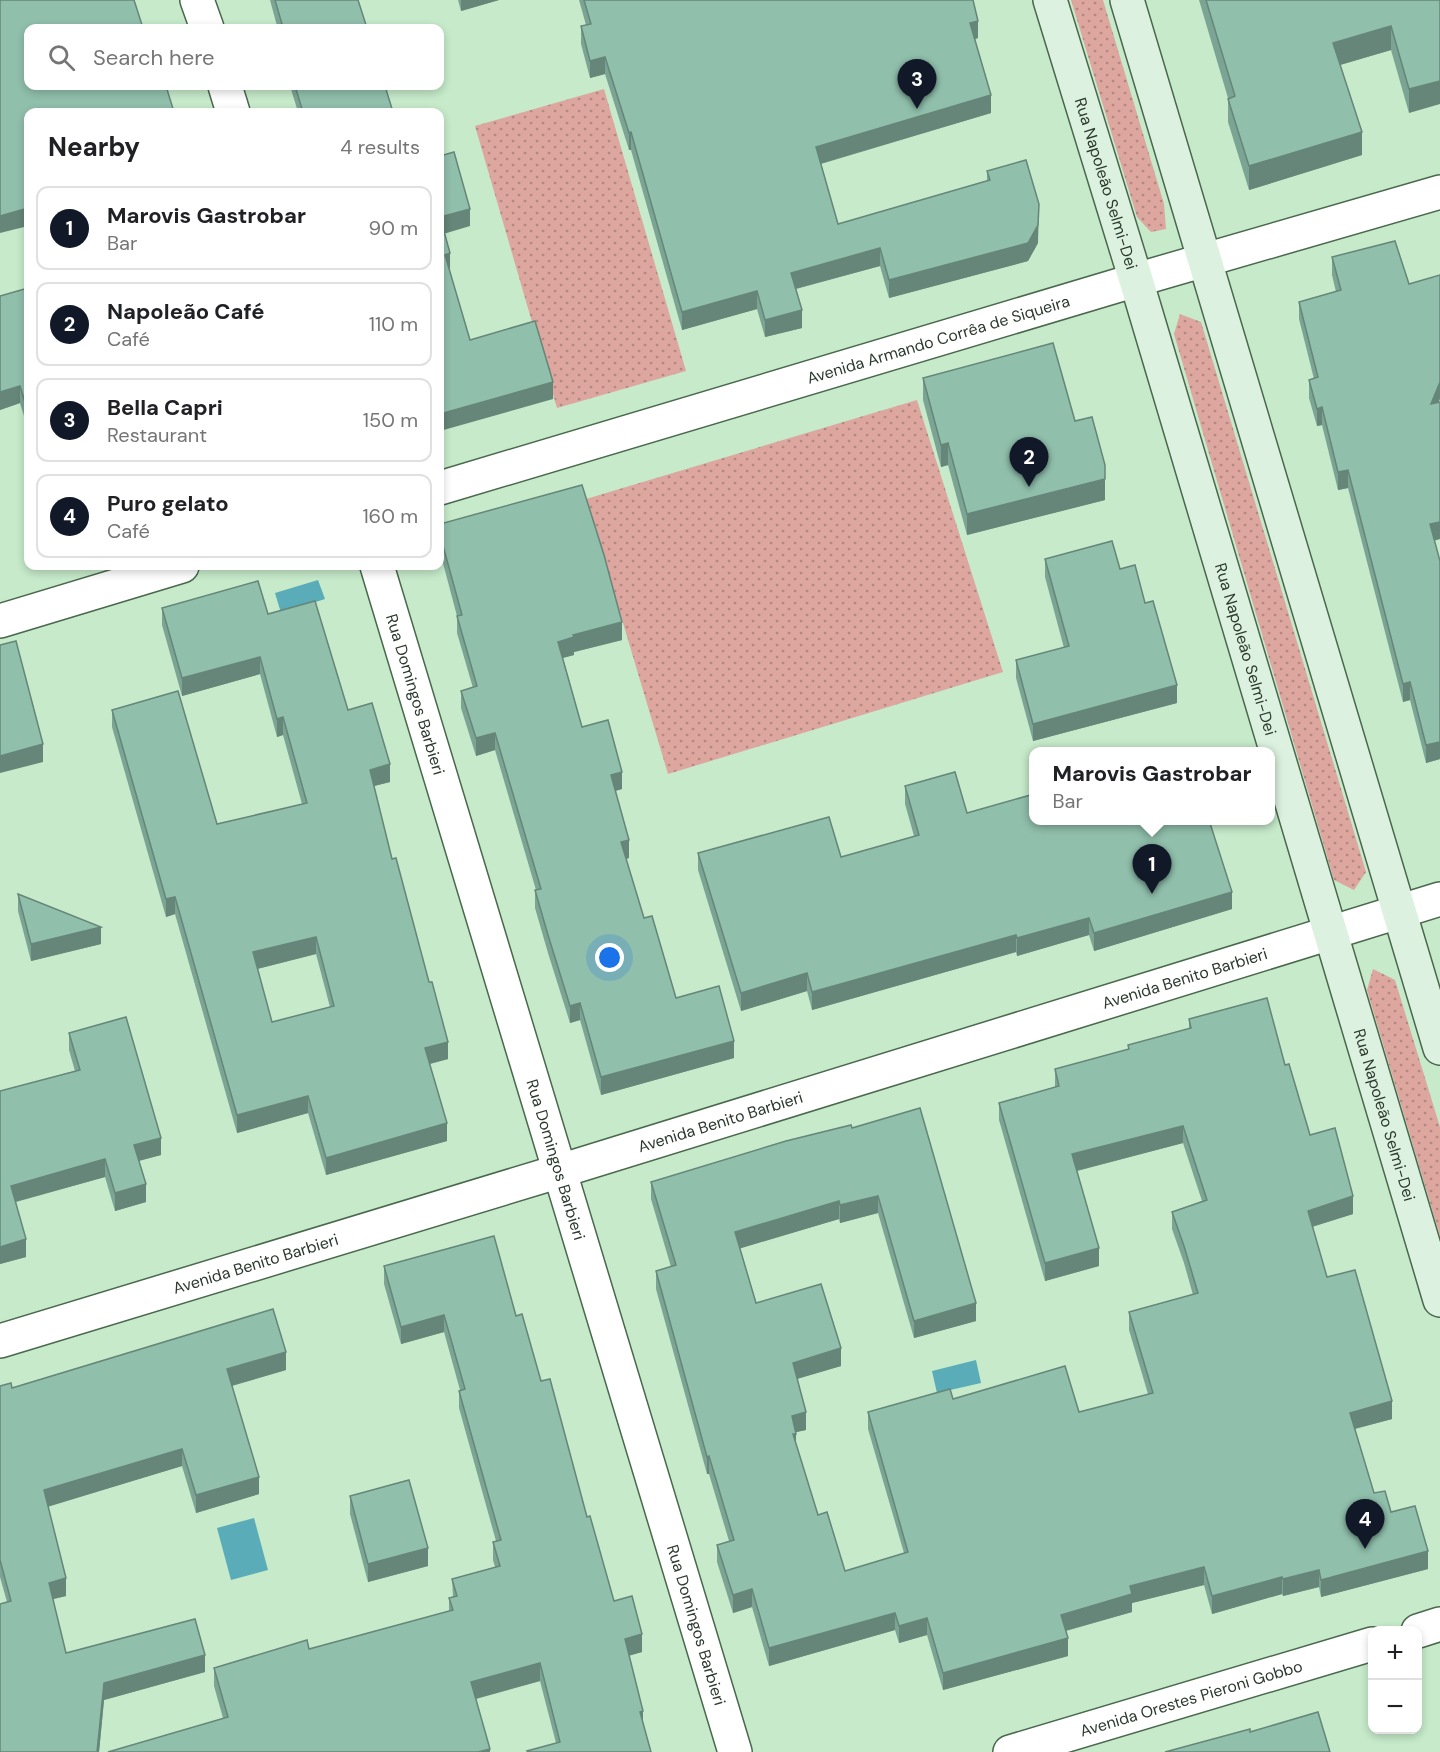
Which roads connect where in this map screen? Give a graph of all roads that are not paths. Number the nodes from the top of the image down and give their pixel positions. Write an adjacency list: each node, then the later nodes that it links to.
1 (198, 0): 4 (street)
2 (1050, 0): 9 (main road, Rua Napoleão Selmi-Dei)
3 (1127, 0): 8 (main road)
4 (206, 24)
5 (226, 90): 6 (street)
6 (232, 108)
7 (1440, 192): 8 (street, Avenida Armando Corrêa de Siqueira)
8 (1204, 261): 9 (street, Avenida Armando Corrêa de Siqueira); 17 (main road)
9 (1136, 280): 10 (street, Avenida Armando Corrêa de Siqueira); 14 (main road, Rua Napoleão Selmi-Dei)
10 (444, 487)
11 (169, 570): 13 (street)
12 (378, 570): 20 (street, Rua Domingos Barbieri)
13 (0, 621)
14 (1274, 747)
15 (1275, 750): 18 (main road, Rua Napoleão Selmi-Dei)
16 (1440, 899): 17 (street, Avenida Benito Barbieri)
17 (1399, 911): 18 (street, Avenida Benito Barbieri); 19 (main road)
18 (1329, 932): 20 (street, Avenida Benito Barbieri); 21 (main road, Rua Napoleão Selmi-Dei)
19 (1440, 1048)
20 (560, 1172): 22 (street, Avenida Benito Barbieri); 26 (street, Rua Domingos Barbieri)
21 (1440, 1300)
22 (0, 1341)
23 (1440, 1624): 24 (street)
24 (1422, 1630)
25 (1368, 1645): 27 (street, Avenida Orestes Pieroni Gobbo)
26 (735, 1752)
27 (1010, 1752)

